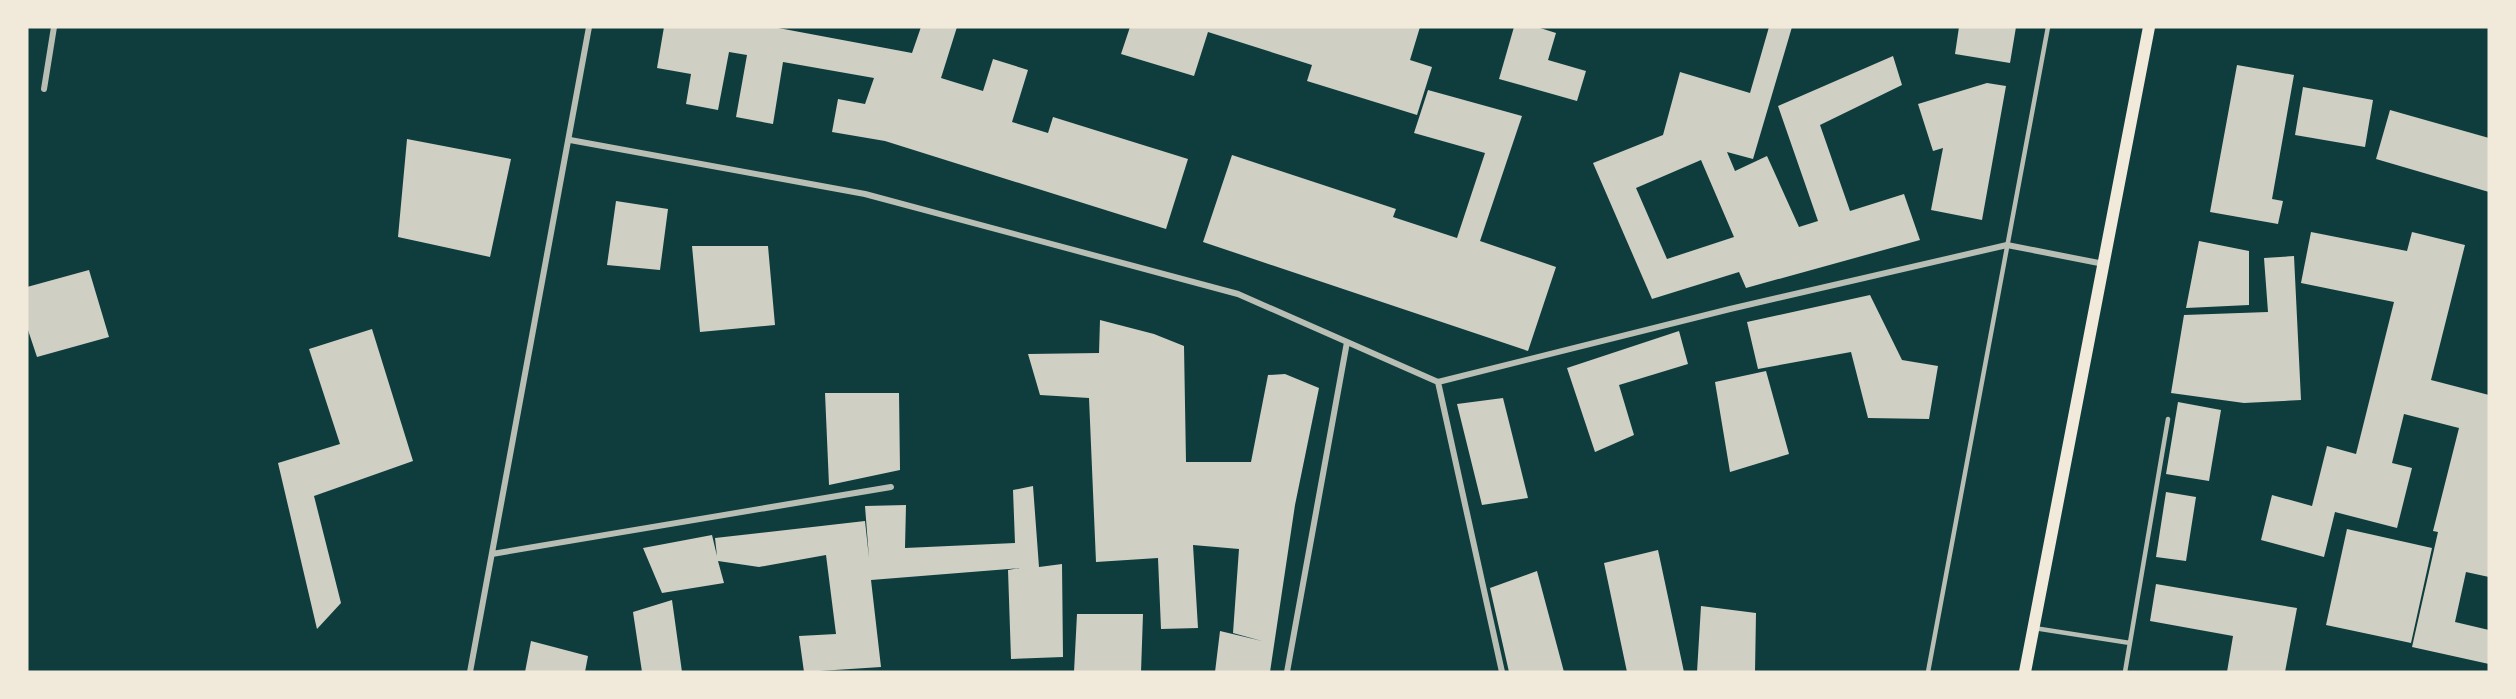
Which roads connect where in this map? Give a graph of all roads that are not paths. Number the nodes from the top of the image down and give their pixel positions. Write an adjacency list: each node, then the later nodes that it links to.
1 (54, 27): 5 (street)
2 (589, 27): 6 (street)
3 (2048, 27): 7 (lane)
4 (2149, 27): 8 (main road)
5 (44, 89)
6 (570, 140): 9 (street); 13 (street)
7 (2007, 245): 8 (street); 10 (street); 19 (lane)
8 (2105, 265): 14 (main road)
9 (1347, 342): 10 (street); 17 (street)
10 (1438, 382): 18 (street)
11 (2168, 419): 15 (lane)
12 (891, 487): 13 (street)
13 (492, 554): 16 (street)
14 (2034, 628): 15 (lane); 20 (main road)
15 (2130, 644): 21 (lane)
16 (470, 672)
17 (1287, 672)
18 (1502, 672)
19 (1928, 672)
20 (2025, 672)
21 (2125, 672)

